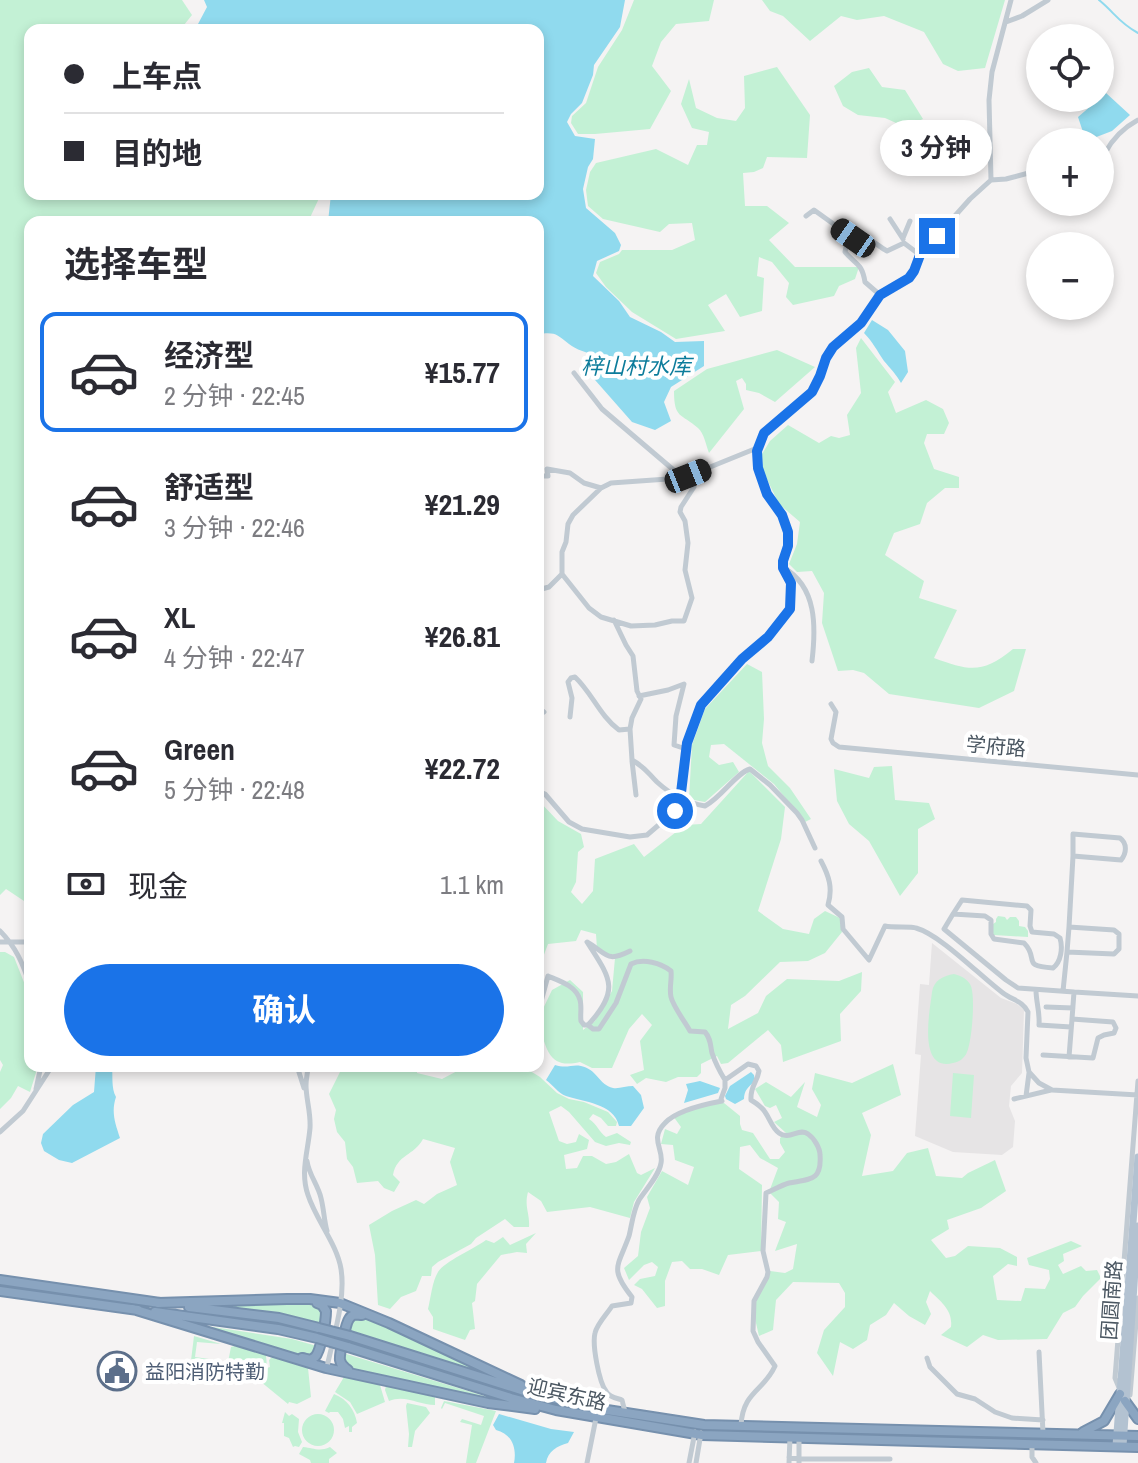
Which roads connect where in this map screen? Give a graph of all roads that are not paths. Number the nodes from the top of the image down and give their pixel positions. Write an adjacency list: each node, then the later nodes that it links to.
1 (1011, 0): 3 (street)
2 (1048, 0): 3 (street)
3 (1005, 22): 7 (street)
4 (1138, 120): 5 (street)
5 (1114, 139)
6 (1026, 174): 7 (street)
7 (991, 180): 13 (street)
8 (806, 216): 11 (street)
9 (890, 219): 12 (street)
10 (910, 221): 12 (street)
11 (853, 238): 12 (street); 14 (street)
12 (904, 241): 13 (street)
13 (920, 255): 14 (street)
14 (880, 295): 16 (street)
15 (574, 373): 18 (street)
16 (758, 447): 18 (street); 20 (street)
17 (544, 476): 19 (street)
18 (685, 477): 19 (street); 23 (street)
19 (601, 488): 21 (street)
20 (783, 568): 24 (street); 29 (street)
21 (562, 574): 22 (street); 23 (street)
22 (544, 588)
23 (614, 620): 25 (street)
24 (812, 661)
25 (639, 696): 28 (street); 29 (street)
26 (831, 704): 31 (street, 学府路)
27 (570, 717): 28 (street)
28 (630, 729): 30 (street)
29 (686, 749): 34 (street)
30 (632, 760): 33 (street); 34 (street)
31 (1138, 775)
32 (544, 794): 34 (street)
33 (636, 795)
34 (681, 797): 35 (street)
35 (815, 848)
36 (1073, 856): 36 (street); 39 (street)
37 (821, 861): 63 (street)
38 (953, 914): 38 (street); 48 (street)
39 (1069, 927): 45 (street); 45 (street)
40 (0, 931): 42 (street)
41 (0, 942): 42 (street)
42 (11, 942): 43 (street); 46 (street)
43 (24, 942)
44 (630, 951): 55 (street)
45 (1067, 952): 49 (street)
46 (24, 968)
47 (544, 990): 55 (street)
48 (1036, 990): 49 (street); 56 (street)
49 (1063, 991): 50 (street)
50 (1074, 992): 51 (street); 53 (street)
51 (1138, 996)
52 (1046, 1007): 53 (street)
53 (1073, 1008): 54 (street)
54 (1072, 1019): 56 (street); 58 (street)
55 (588, 1025): 64 (street)
56 (1071, 1027): 58 (street)
57 (1043, 1055): 58 (street)
58 (1069, 1057)
59 (40, 1072): 67 (street)
60 (48, 1072): 67 (street)
61 (299, 1072): 70 (street)
62 (307, 1072): 70 (street)
63 (1029, 1072): 66 (street); 69 (street)
64 (725, 1080): 93 (street); 99 (street)
65 (1138, 1081): 68 (street)
66 (1052, 1090): 68 (street); 69 (street)
67 (36, 1092): 72 (street)
68 (1138, 1094): 91 (street)
69 (1026, 1096): 71 (street)
70 (307, 1097): 73 (street)
71 (1014, 1099)
72 (0, 1132)
73 (306, 1152): 76 (street); 76 (street)
74 (1138, 1157): 91 (main road, 团圆南路)
75 (1138, 1226): 91 (main road, 团圆南路)
76 (332, 1245): 82 (street)
77 (0, 1280): 81 (highway, 迎宾东路)
78 (0, 1291): 83 (highway, 迎宾东路)
79 (1138, 1298): 91 (street)
80 (287, 1299): 81 (highway); 82 (highway); 86 (highway)
81 (158, 1303): 90 (highway, 迎宾东路, bridge)
82 (340, 1303): 84 (highway); 88 (street)
83 (133, 1309): 86 (highway); 92 (highway, 迎宾东路, bridge)
84 (389, 1323): 89 (highway); 90 (highway)
85 (1039, 1352): 97 (street)
86 (274, 1353): 88 (highway)
87 (927, 1358): 95 (street)
88 (326, 1368): 89 (highway)
89 (371, 1378): 92 (highway)
90 (544, 1395): 93 (highway, 迎宾东路)
91 (1123, 1396): 96 (highway); 103 (highway); 104 (main road, 团圆南路)
92 (556, 1410): 94 (highway, 迎宾东路)
93 (626, 1413): 98 (highway, 迎宾东路)
94 (596, 1418): 101 (highway, 迎宾东路); 113 (street)
95 (1012, 1418): 97 (street); 100 (street)
96 (1138, 1419)
97 (1043, 1420): 102 (street)
98 (699, 1424): 99 (highway, 迎宾东路); 101 (street)
99 (741, 1426): 100 (highway, 迎宾东路)
100 (1012, 1433): 102 (highway, 迎宾东路)
101 (698, 1434): 106 (highway, 迎宾东路); 114 (street); 115 (street)
102 (1043, 1434): 103 (highway, 迎宾东路)
103 (1077, 1435): 104 (highway, 迎宾东路)
104 (1120, 1436): 105 (highway, 迎宾东路); 108 (main road, 团圆南路)
105 (1138, 1436)
106 (794, 1438): 107 (highway, 迎宾东路); 111 (street); 112 (street)
107 (1032, 1444): 108 (highway, 迎宾东路); 116 (street)
108 (1119, 1446): 109 (highway, 迎宾东路)
109 (1138, 1447)
110 (890, 1459): 112 (street)
111 (790, 1461): 112 (street)
112 (798, 1462)
113 (587, 1463)
114 (689, 1463)
115 (696, 1463)
116 (1036, 1463)

